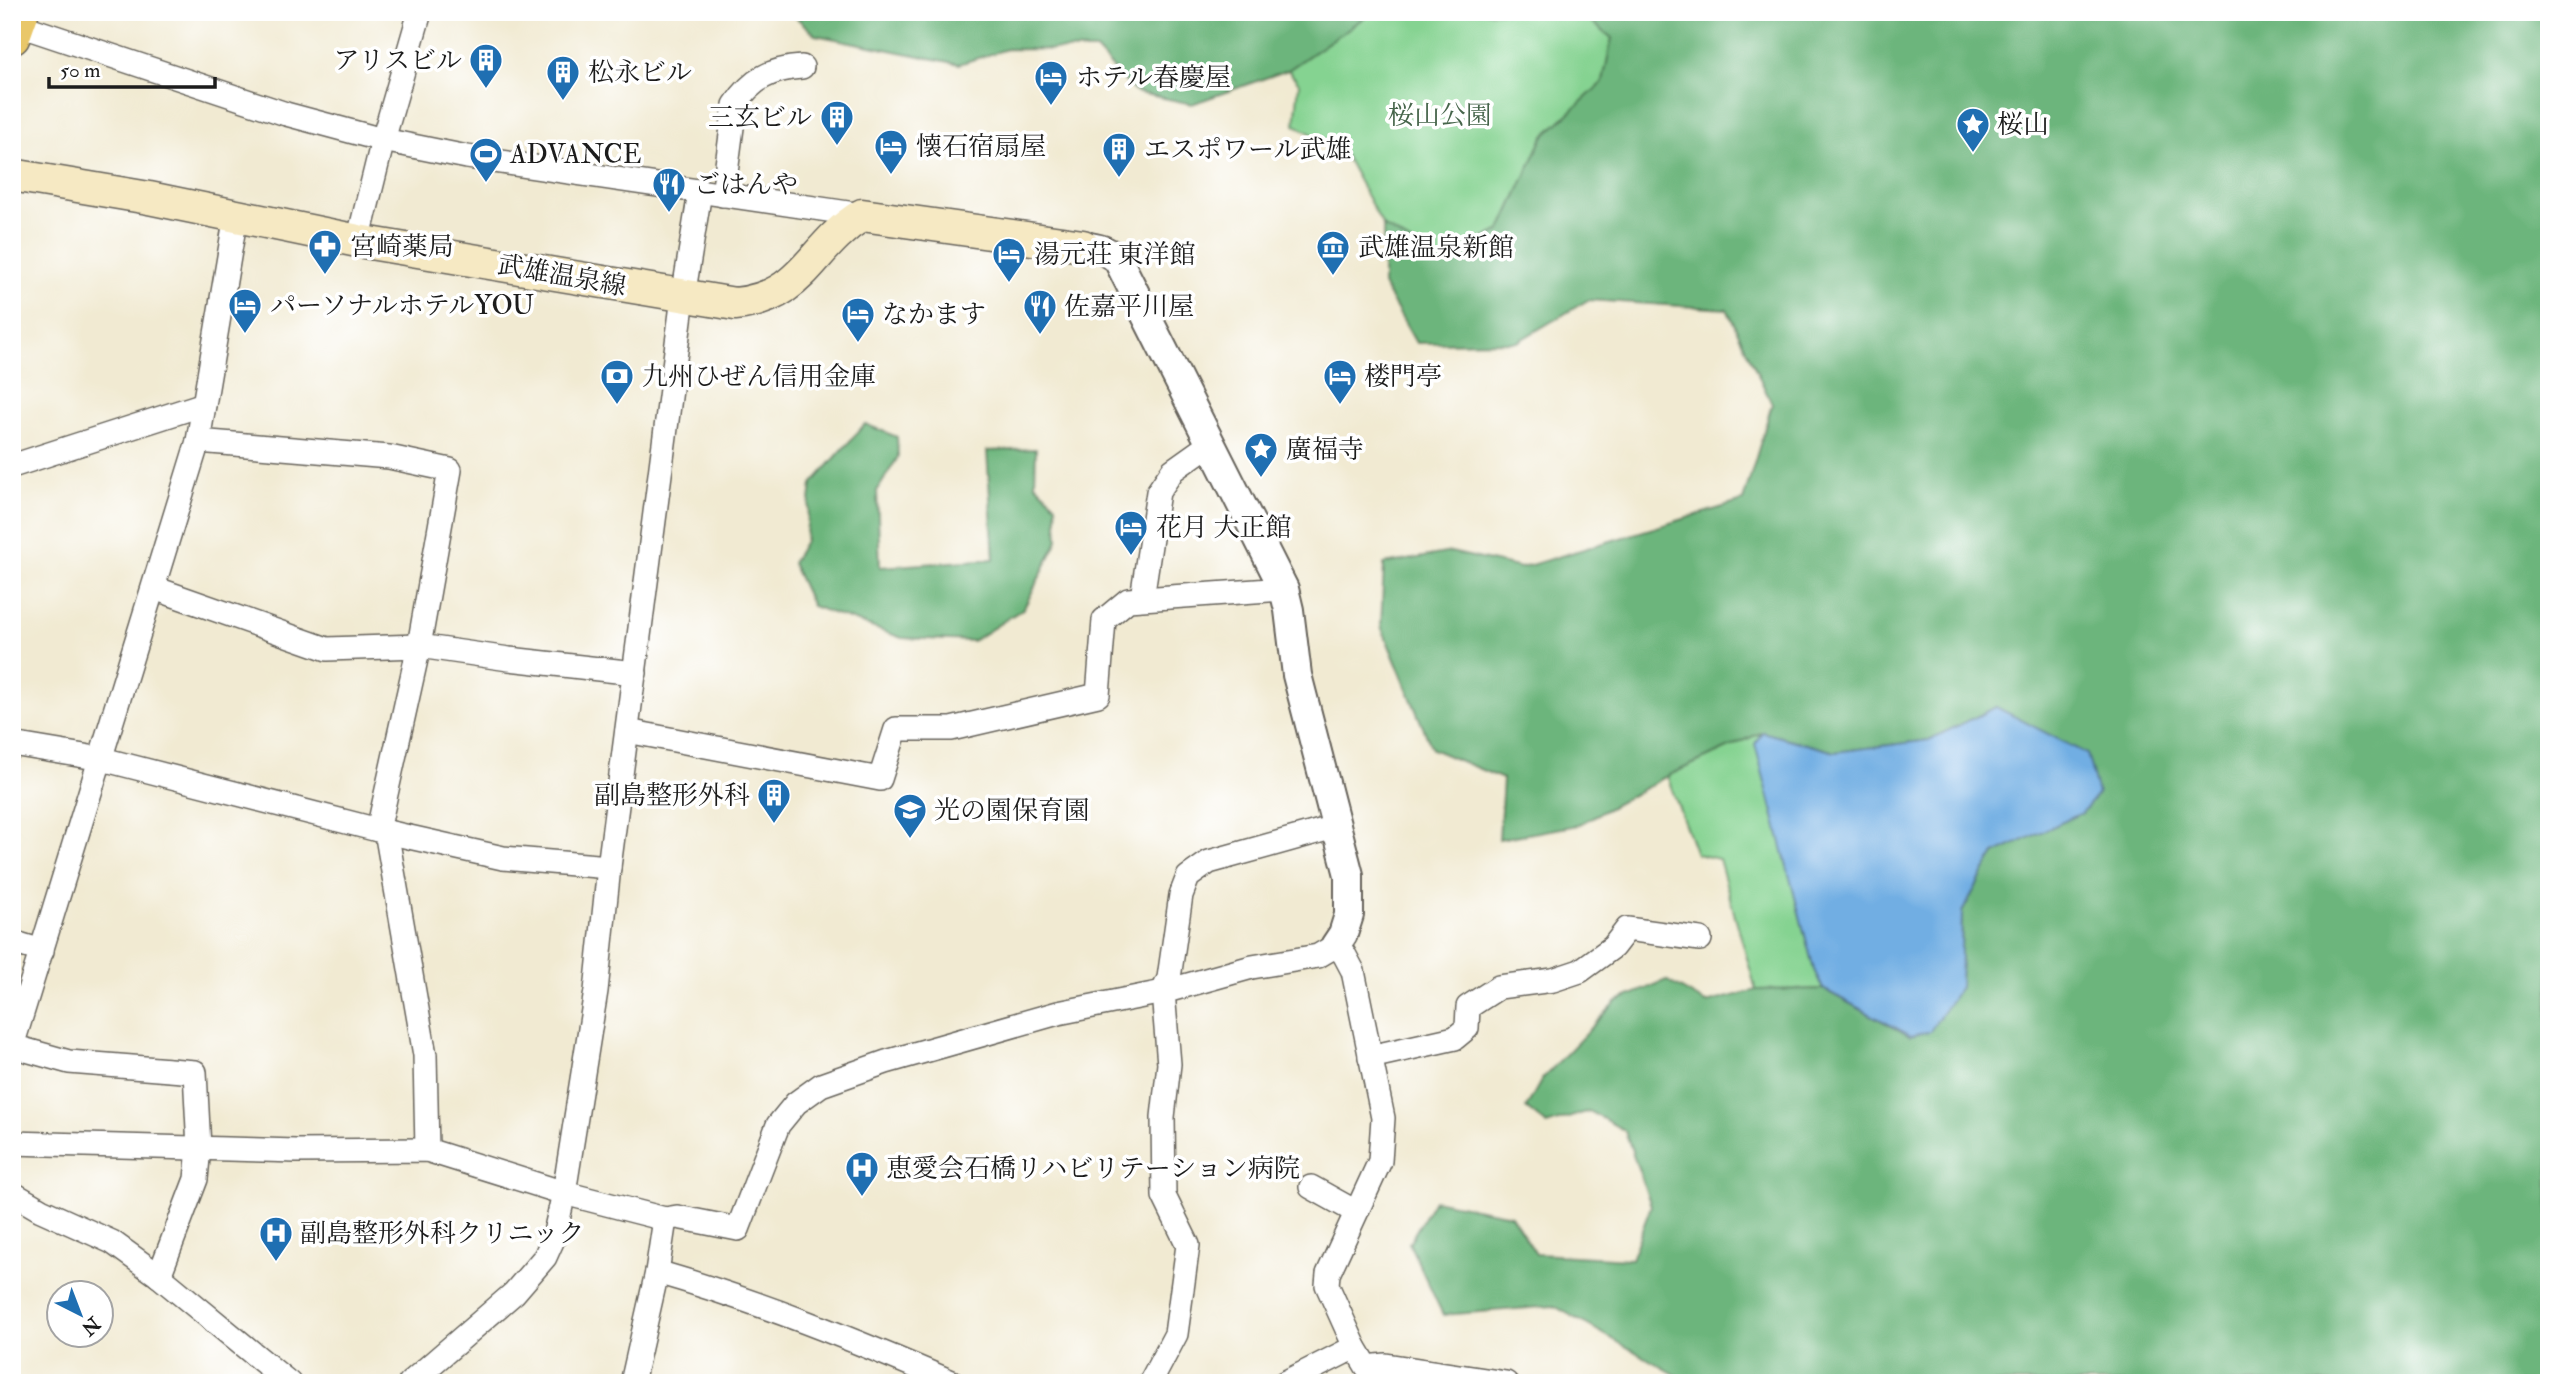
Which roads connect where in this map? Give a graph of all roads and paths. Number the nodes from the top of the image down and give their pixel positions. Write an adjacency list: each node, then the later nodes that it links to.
1 (420, 12): 4 (street)
2 (17, 24): 4 (street)
3 (802, 67): 7 (street)
4 (383, 140): 6 (street); 10 (street)
5 (12, 174): 8 (main road, 武雄温泉線)
6 (700, 192): 7 (street); 12 (street)
7 (723, 195): 9 (street)
8 (236, 215): 10 (main road, 武雄温泉線); 13 (street)
9 (862, 215): 11 (main road); 12 (main road, 武雄温泉線)
10 (358, 241): 12 (main road, 武雄温泉線)
11 (1083, 246): 15 (street)
12 (683, 297): 21 (street)
13 (204, 404): 14 (street); 16 (street)
14 (198, 441): 17 (street); 20 (street)
15 (1211, 443): 18 (street); 19 (street)
16 (12, 466)
17 (154, 588): 20 (street); 24 (street)
18 (1284, 589): 19 (street); 25 (street)
19 (1142, 598): 22 (street)
20 (419, 646): 21 (street); 26 (street)
21 (635, 673): 22 (street)
22 (627, 731): 27 (street)
23 (12, 744): 24 (street)
24 (102, 759): 26 (street); 31 (street)
25 (1338, 825): 30 (street); 32 (street)
26 (382, 830): 27 (street); 36 (street)
27 (609, 867): 39 (street)
28 (1700, 939): 33 (street)
29 (12, 942): 31 (street)
30 (1335, 946): 32 (street); 33 (street)
31 (42, 951): 35 (street)
32 (1163, 992): 41 (street); 49 (street)
33 (1370, 1057): 40 (street)
34 (12, 1143): 35 (street)
35 (199, 1148): 36 (street); 43 (street)
36 (427, 1150): 39 (street)
37 (1311, 1187): 40 (street)
38 (12, 1193): 43 (street)
39 (564, 1193): 41 (street); 46 (street)
40 (1356, 1212): 44 (street)
41 (665, 1219): 42 (street)
42 (657, 1272): 47 (street); 48 (street)
43 (159, 1276): 45 (street)
44 (1355, 1347): 50 (street); 51 (street)
45 (289, 1383)
46 (410, 1383)
47 (632, 1383)
48 (954, 1383)
49 (1150, 1383)
50 (1284, 1383)
51 (1506, 1383)

